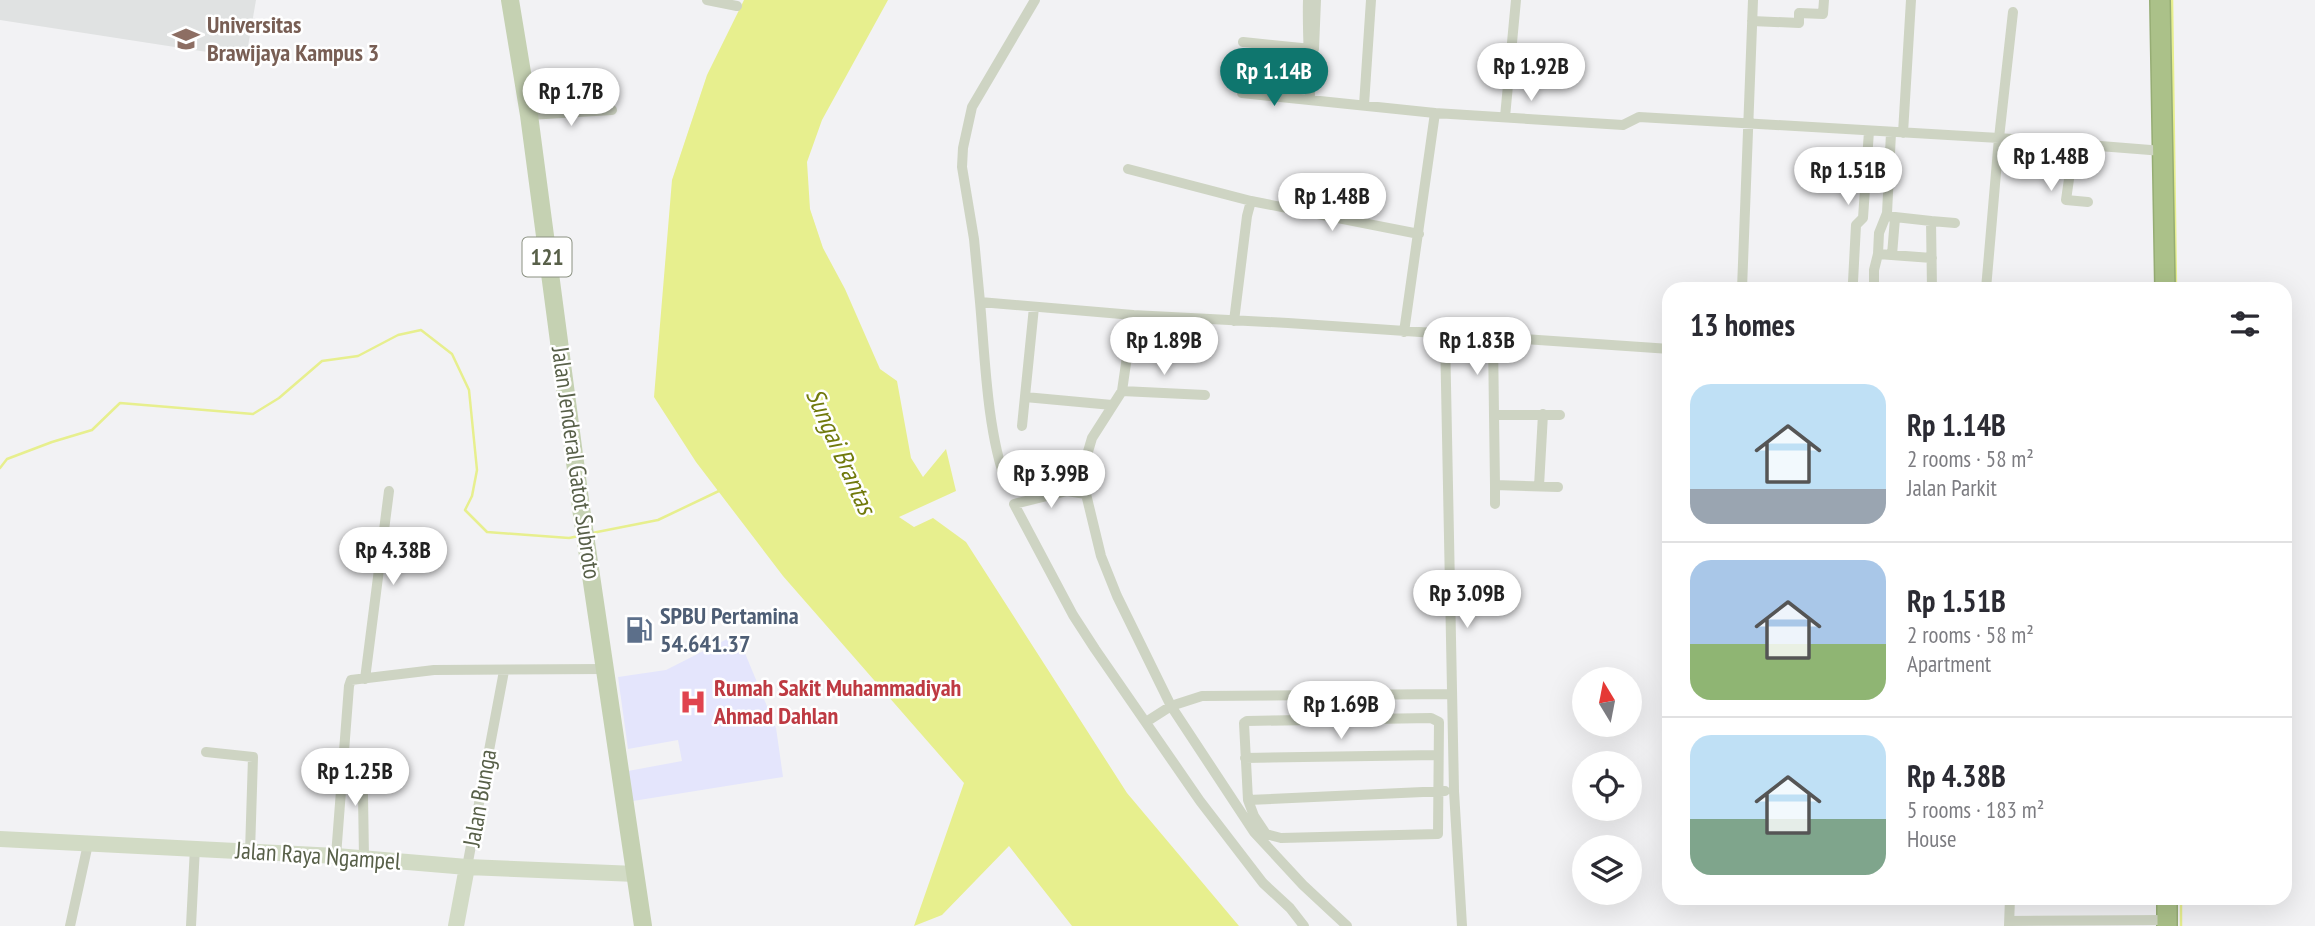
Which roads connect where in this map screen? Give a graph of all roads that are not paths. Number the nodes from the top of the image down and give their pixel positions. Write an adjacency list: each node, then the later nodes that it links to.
1 (510, 0): 22 (main road, Jalan Jenderal Gatot Subroto / 121)
2 (707, 0): 12 (street)
3 (1035, 0): 47 (street)
4 (1308, 0): 16 (street)
5 (1316, 0): 16 (street)
6 (1370, 0): 19 (street)
7 (1516, 0): 23 (street)
8 (1752, 0): 14 (street)
9 (1824, 0): 14 (street)
10 (1911, 0): 27 (street)
11 (2160, 0): 30 (highway)
12 (737, 6)
13 (2013, 12): 28 (street)
14 (1752, 21): 24 (street)
15 (1243, 41): 16 (street)
16 (1310, 51): 18 (street)
17 (1242, 91): 18 (street)
18 (1310, 98): 19 (street)
19 (1364, 106): 21 (street)
20 (612, 110): 22 (street)
21 (1435, 113): 23 (street); 37 (street)
22 (529, 115): 70 (main road, Jalan Jenderal Gatot Subroto / 121)
23 (1505, 117): 24 (street)
24 (1748, 124): 25 (street); 41 (street)
25 (1869, 131): 26 (street); 42 (street)
26 (1891, 133): 27 (street); 34 (street)
27 (1903, 133): 28 (street)
28 (1998, 138): 29 (street); 45 (street)
29 (2074, 144): 30 (street); 33 (street)
30 (2163, 151): 46 (highway)
31 (1128, 169): 32 (street)
32 (1251, 201): 37 (street); 50 (street)
33 (2088, 202)
34 (1890, 217): 35 (street); 38 (street); 39 (street)
35 (1931, 221): 36 (street); 40 (street)
36 (1955, 223)
37 (1419, 234): 51 (street)
38 (1878, 254): 39 (street); 43 (street)
39 (1892, 255): 40 (street)
40 (1932, 258): 44 (street)
41 (1742, 282)
42 (1853, 282)
43 (1874, 282)
44 (1932, 282)
45 (1987, 282)
46 (2165, 282)
47 (980, 302): 48 (street); 63 (street)
48 (1034, 307): 49 (street); 57 (street)
49 (1133, 315): 50 (street); 55 (street)
50 (1234, 321): 51 (street)
51 (1404, 332): 52 (street)
52 (1445, 334): 53 (street); 73 (street)
53 (1493, 338): 54 (street); 60 (street)
54 (1662, 349)
55 (1122, 391): 56 (street); 58 (street)
56 (1205, 395)
57 (1025, 397): 58 (street); 62 (street)
58 (1112, 405): 68 (street)
59 (1543, 414): 60 (street); 61 (street); 65 (street)
60 (1494, 415): 64 (street)
61 (1560, 415)
62 (1022, 425)
63 (1006, 482)
64 (1495, 485): 65 (street); 69 (street)
65 (1539, 486): 66 (street)
66 (1558, 487)
67 (389, 491): 72 (street)
68 (1086, 494): 74 (street); 75 (street)
69 (1495, 504)
70 (605, 669): 71 (street); 90 (main road, Jalan Jenderal Gatot Subroto / 121)
71 (504, 671): 72 (street); 89 (street, Jalan Bunga)
72 (365, 679): 87 (street)
73 (1452, 694): 74 (street); 79 (street)
74 (1171, 706): 75 (street); 100 (street)
75 (1146, 722): 99 (street)
76 (206, 752): 86 (street)
77 (1438, 755): 78 (street); 78 (street); 80 (street)
78 (1245, 758): 82 (street)
79 (1454, 791): 80 (street); 101 (street)
80 (1438, 792): 82 (street); 82 (street)
81 (363, 795): 88 (street)
82 (1248, 800)
83 (0, 839): 84 (street, Jalan Raya Ngampel)
84 (88, 844): 85 (street, Jalan Raya Ngampel); 95 (street)
85 (195, 848): 86 (street, Jalan Raya Ngampel); 96 (street)
86 (250, 852): 87 (street, Jalan Raya Ngampel)
87 (336, 856): 88 (street, Jalan Raya Ngampel)
88 (364, 858): 89 (street, Jalan Raya Ngampel)
89 (467, 867): 90 (street, Jalan Raya Ngampel); 97 (street, Jalan Bunga)
90 (636, 874): 98 (main road, Jalan Jenderal Gatot Subroto / 121)
91 (2010, 905): 93 (street)
92 (2167, 905): 94 (highway)
93 (2009, 923): 94 (street)
94 (2167, 923)
95 (70, 926)
96 (191, 926)
97 (456, 926)
98 (643, 926)
99 (1304, 926)
100 (1347, 926)
101 (1462, 926)

